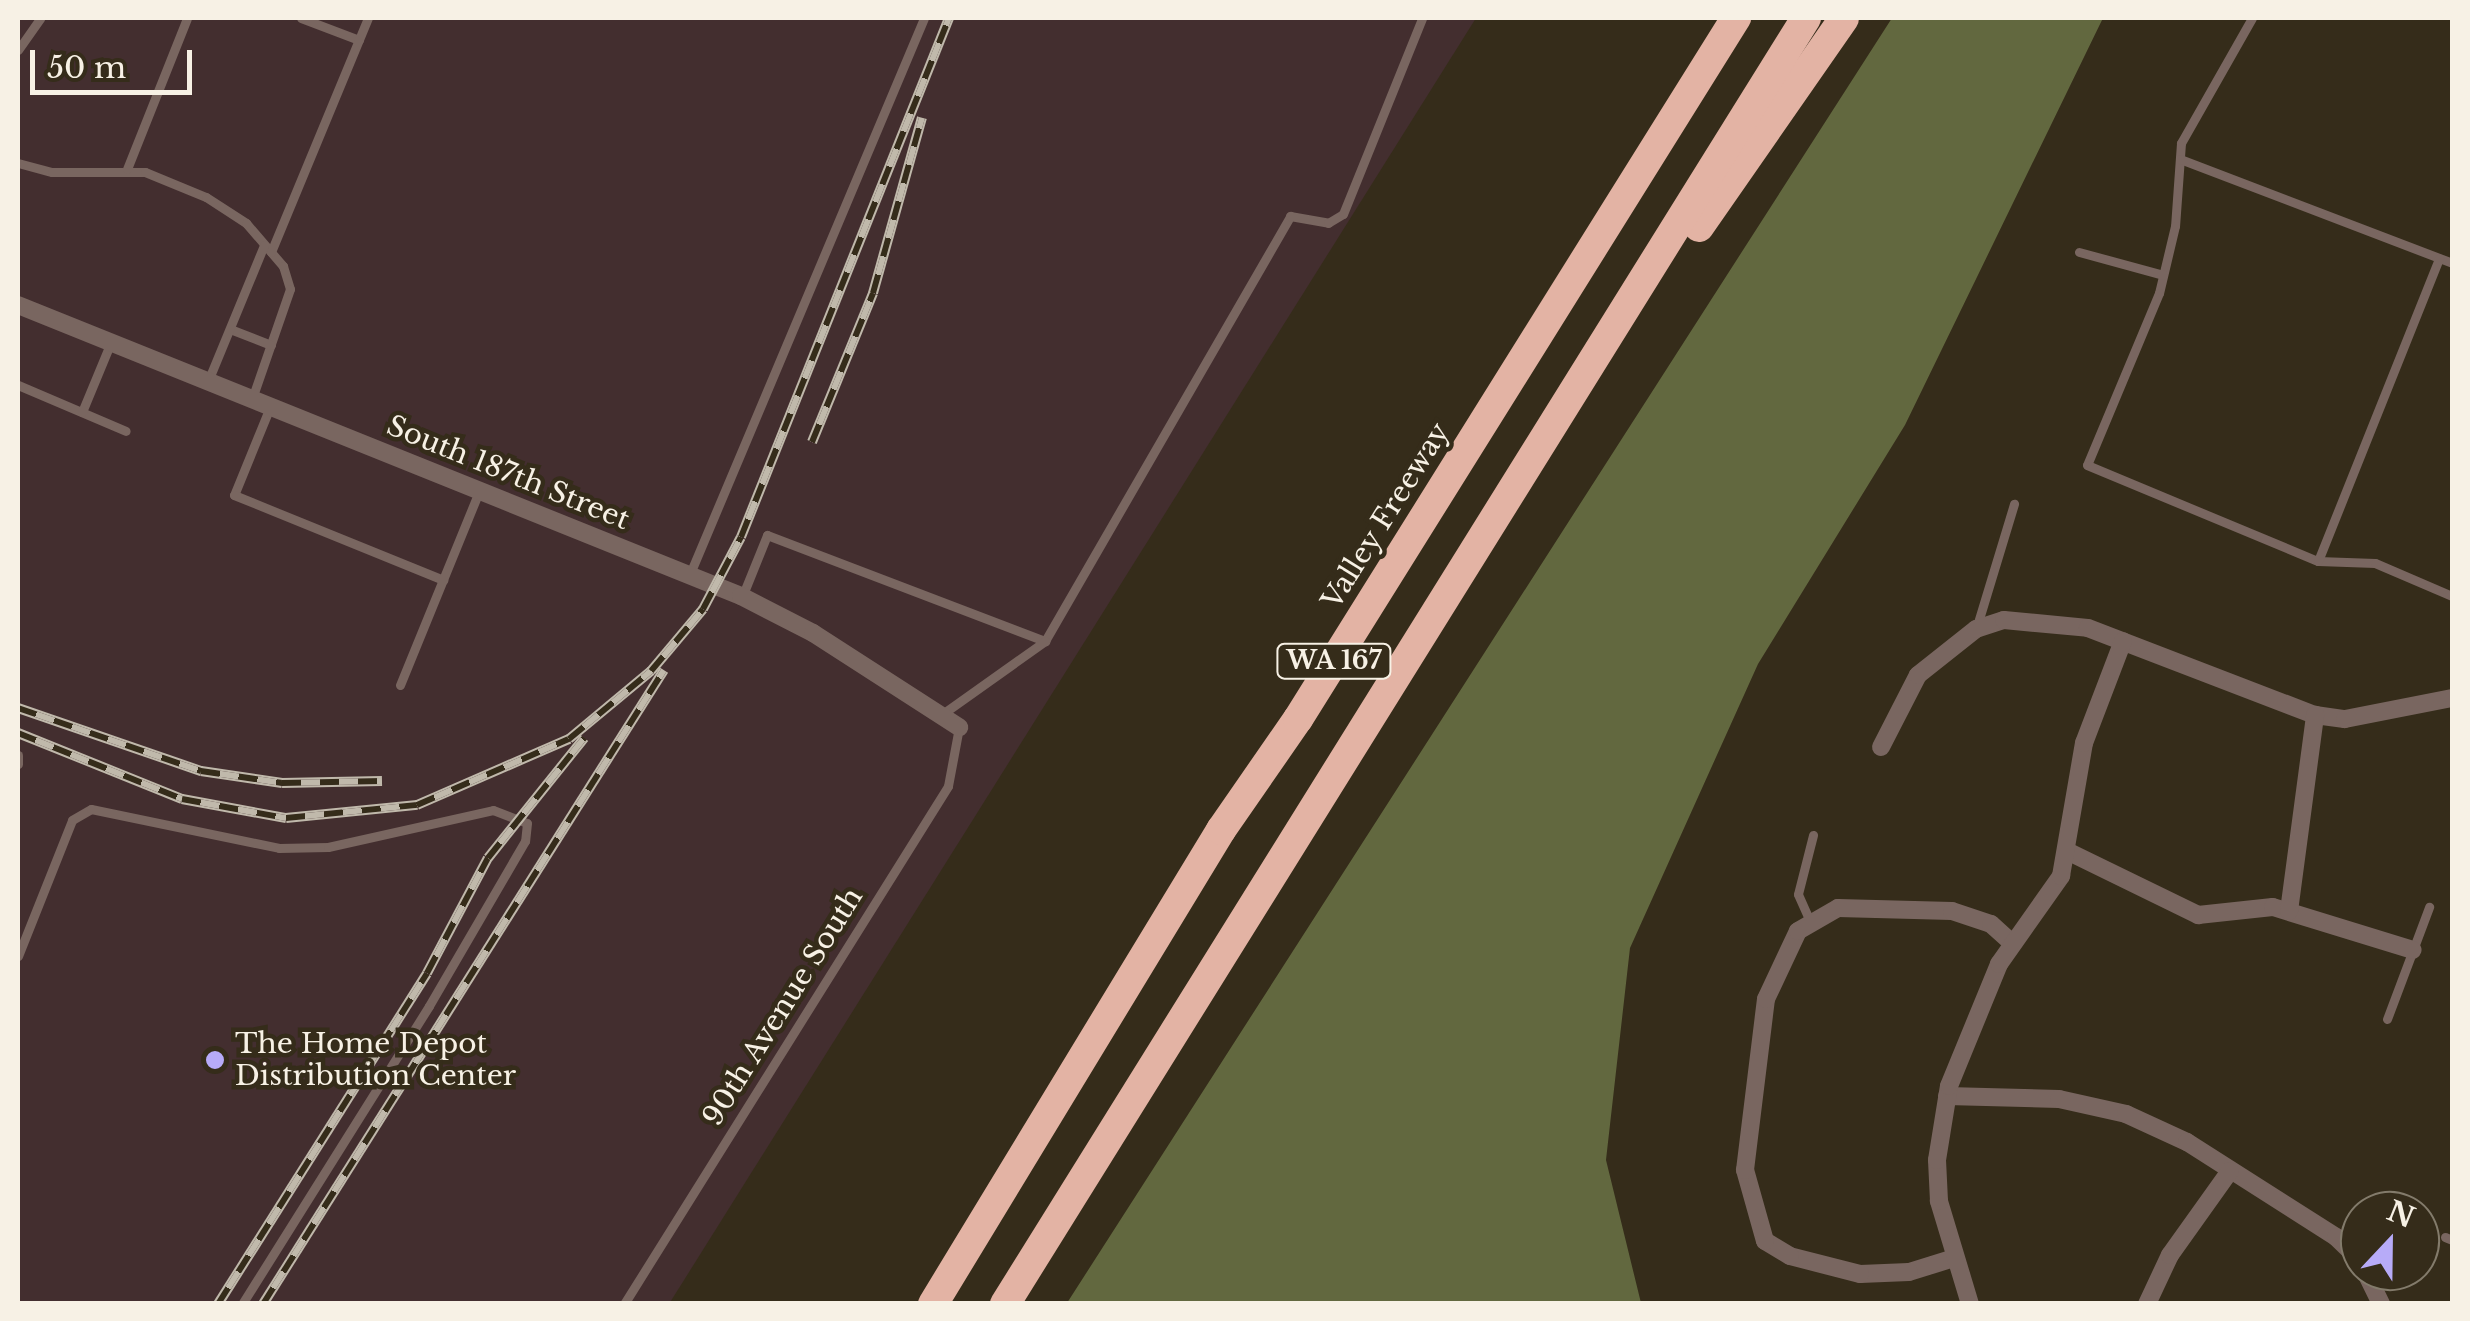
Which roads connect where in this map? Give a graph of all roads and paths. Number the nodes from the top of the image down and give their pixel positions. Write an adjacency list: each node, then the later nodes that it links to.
1 (40, 18): 13 (lane)
2 (187, 18): 16 (lane)
3 (301, 18): 12 (lane)
4 (368, 18): 12 (lane)
5 (924, 18): 36 (lane)
6 (1422, 18): 42 (lane)
7 (1736, 18): 66 (highway, Valley Freeway / WA 167)
8 (1786, 18): 67 (highway)
9 (1806, 18): 26 (highway, WA 167)
10 (1844, 18): 26 (highway)
11 (2252, 18): 14 (lane)
12 (359, 40): 17 (lane)
13 (18, 50)
14 (2180, 159): 19 (lane); 21 (lane)
15 (18, 163): 16 (lane)
16 (127, 169): 17 (lane)
17 (268, 248): 23 (lane); 25 (lane)
18 (2079, 252): 21 (lane)
19 (2439, 258): 20 (lane); 35 (lane)
20 (2452, 263)
21 (2163, 275): 35 (lane)
22 (18, 305): 24 (street, South 187th Street)
23 (230, 329): 25 (lane); 27 (lane)
24 (111, 342): 27 (street, South 187th Street); 31 (lane)
25 (272, 346): 29 (lane)
26 (1604, 347): 68 (highway, WA 167)
27 (208, 382): 29 (street, South 187th Street)
28 (18, 385): 31 (lane)
29 (252, 400): 30 (street, South 187th Street)
30 (270, 407): 33 (street, South 187th Street); 37 (lane)
31 (82, 412): 32 (lane)
32 (126, 430)
33 (479, 491): 36 (street, South 187th Street); 37 (lane)
34 (2014, 504): 40 (lane)
35 (2318, 561): 38 (lane)
36 (688, 576): 39 (street, South 187th Street)
37 (443, 580): 43 (lane)
38 (2452, 596)
39 (742, 597): 42 (lane); 45 (street, South 187th Street)
40 (1976, 629): 41 (street); 48 (street)
41 (2123, 640): 46 (street); 52 (street)
42 (1044, 642): 45 (lane)
43 (400, 685)
44 (2452, 698): 46 (street)
45 (941, 715): 47 (street, South 187th Street)
46 (2315, 716): 54 (street)
47 (960, 727): 65 (lane, 90th Avenue South)
48 (1880, 747)
49 (18, 755): 50 (lane)
50 (18, 764)
51 (1813, 835): 55 (lane)
52 (2069, 852): 54 (street); 56 (street)
53 (2429, 907): 57 (lane)
54 (2289, 911): 57 (street)
55 (1809, 919): 56 (street); 63 (street)
56 (2011, 942): 60 (street)
57 (2412, 950): 59 (lane)
58 (18, 956): 64 (lane)
59 (2387, 1019)
60 (1947, 1096): 61 (street); 63 (street)
61 (2230, 1171): 62 (street); 70 (street)
62 (2340, 1241)
63 (1954, 1258): 69 (street)
64 (242, 1304)
65 (624, 1304)
66 (933, 1304)
67 (984, 1304)
68 (1005, 1304)
69 (1970, 1304)
70 (2146, 1304)

